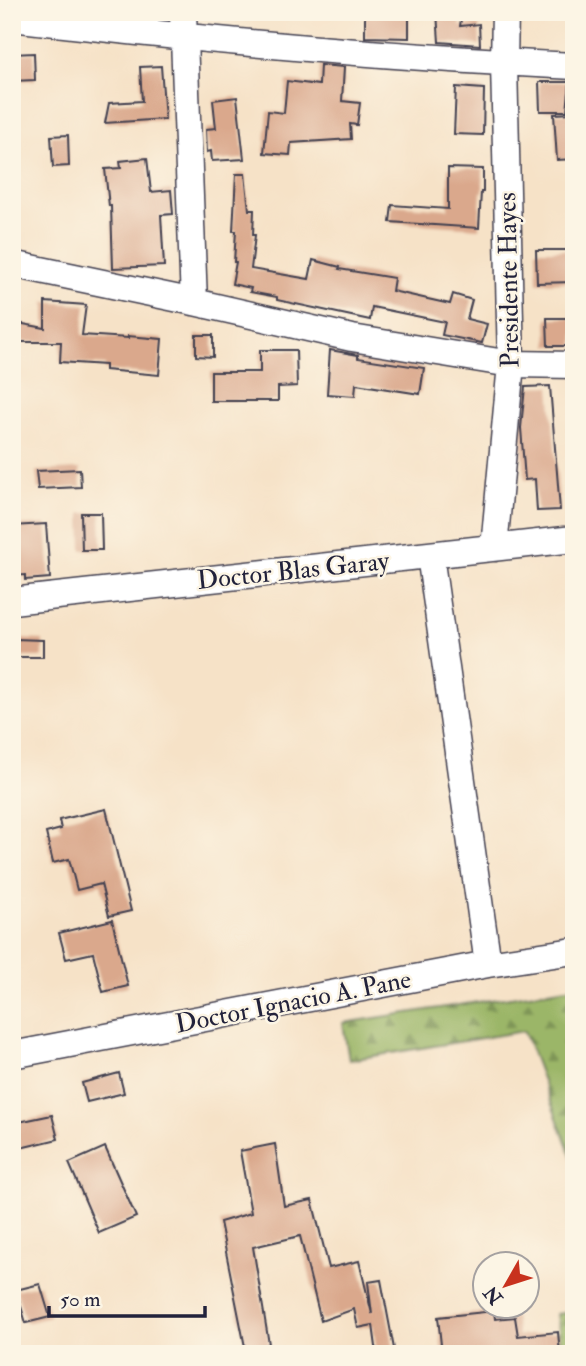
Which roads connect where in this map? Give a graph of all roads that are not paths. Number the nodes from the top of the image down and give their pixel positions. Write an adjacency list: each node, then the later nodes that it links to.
1 (505, 12): 4 (street, Presidente Hayes)
2 (12, 18): 3 (street)
3 (184, 25): 4 (street); 7 (street)
4 (504, 63): 5 (street); 8 (street, Presidente Hayes)
5 (574, 66)
6 (12, 264): 7 (street)
7 (194, 302): 8 (street)
8 (510, 363): 9 (street); 11 (street, Presidente Hayes)
9 (574, 365)
10 (574, 538): 11 (street, Doctor Blas Garay)
11 (494, 548): 12 (street, Doctor Blas Garay)
12 (430, 555): 13 (street, Doctor Blas Garay); 15 (street)
13 (12, 601)
14 (574, 951): 15 (street, Doctor Ignacio A. Pane)
15 (488, 964): 16 (street, Doctor Ignacio A. Pane)
16 (12, 1055)

